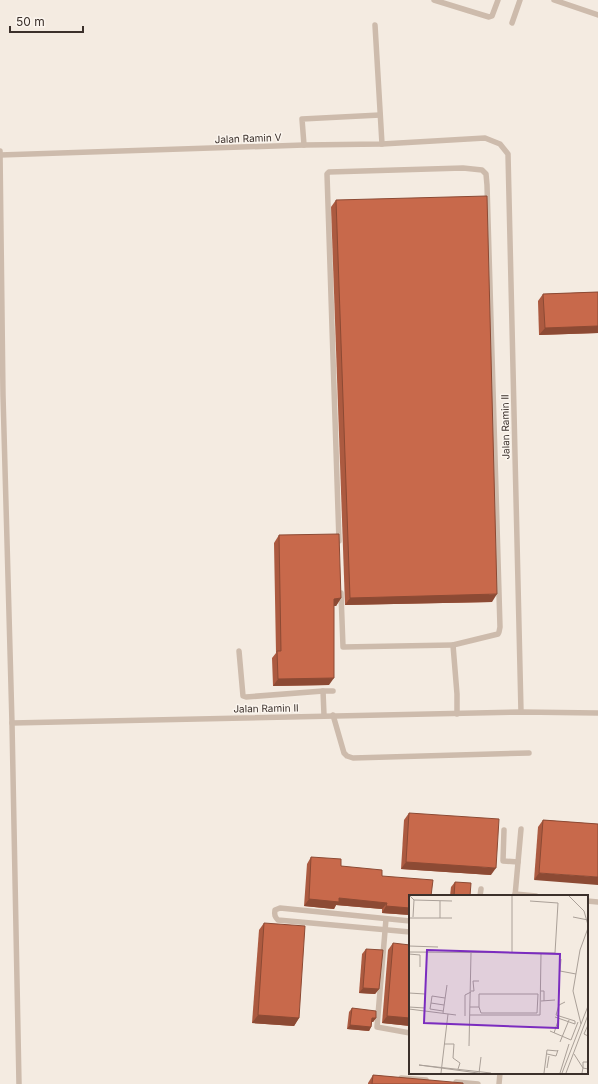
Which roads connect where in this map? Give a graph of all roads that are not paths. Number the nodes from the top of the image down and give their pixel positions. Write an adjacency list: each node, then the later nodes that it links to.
1 (434, 0): 2 (lane)
2 (498, 0)
3 (520, 0): 6 (lane)
4 (554, 0): 5 (lane)
5 (598, 15)
6 (512, 23)
7 (375, 25): 8 (lane)
8 (380, 114): 9 (lane); 11 (lane)
9 (382, 144): 10 (lane, Jalan Ramin V); 11 (lane, Jalan Ramin V)
10 (500, 144): 21 (lane, Jalan Ramin II)
11 (304, 145): 13 (lane, Jalan Ramin V)
12 (0, 151): 13 (lane)
13 (0, 155): 14 (lane)
14 (2, 395): 26 (lane)
15 (339, 549): 17 (lane)
16 (340, 588): 17 (lane)
17 (453, 645): 23 (lane)
18 (239, 651): 19 (lane)
19 (323, 691): 20 (lane); 24 (lane)
20 (333, 691)
21 (521, 712): 22 (lane, Jalan Ramin II); 23 (lane, Jalan Ramin II)
22 (598, 712)
23 (457, 714): 25 (lane, Jalan Ramin II)
24 (324, 716): 25 (lane, Jalan Ramin II); 26 (lane, Jalan Ramin II)
25 (333, 716): 27 (lane)
26 (12, 723): 45 (lane)
27 (529, 752)
28 (521, 829): 30 (lane)
29 (504, 830): 30 (lane)
30 (518, 862): 33 (lane)
31 (481, 889): 32 (lane)
32 (480, 895)
33 (515, 895)
34 (588, 901): 35 (lane)
35 (598, 902)
36 (386, 919): 37 (lane); 38 (lane); 38 (lane)
37 (409, 921)
38 (385, 930): 39 (lane); 40 (lane)
39 (409, 932)
40 (409, 1033)
41 (500, 1074): 47 (lane)
42 (401, 1078): 43 (lane)
43 (432, 1080)
44 (447, 1081): 46 (lane)
45 (19, 1084)
46 (477, 1084)
47 (499, 1084)

